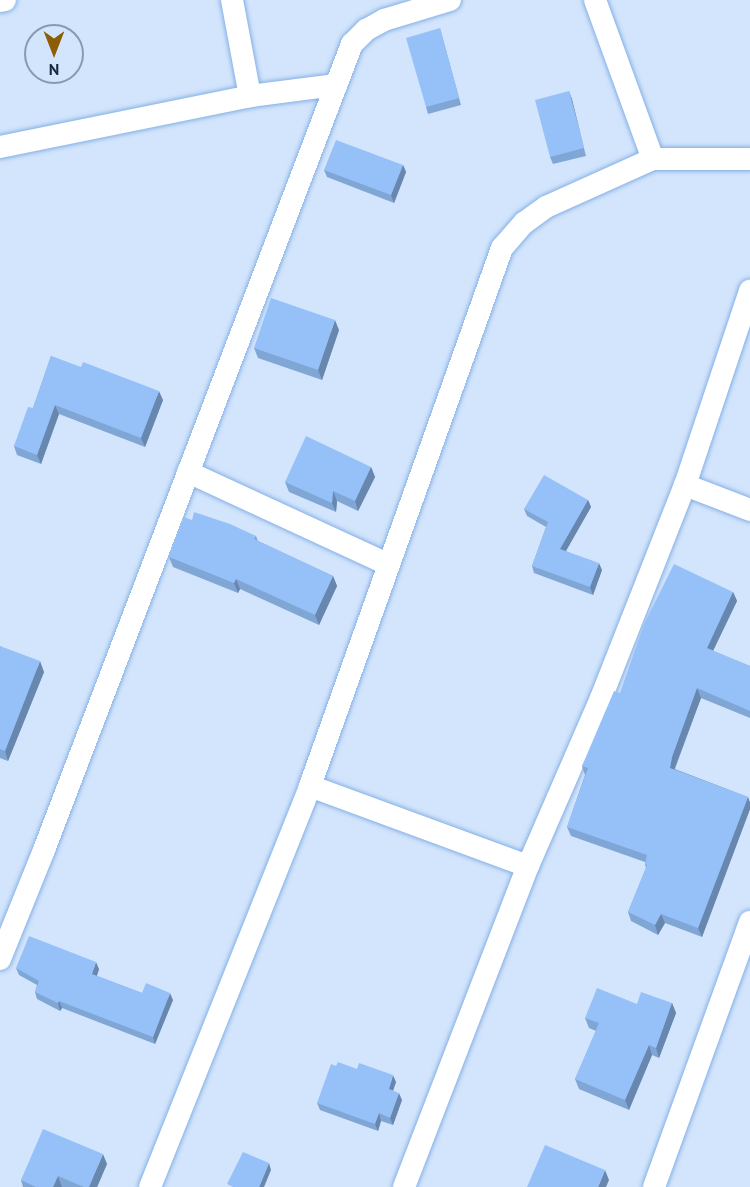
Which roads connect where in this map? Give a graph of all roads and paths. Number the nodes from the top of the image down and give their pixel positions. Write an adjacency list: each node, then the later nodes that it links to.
1 (5, 0): 5 (street)
2 (232, 0): 7 (street)
3 (450, 0): 6 (street)
4 (595, 0): 9 (street)
5 (0, 1)
6 (336, 85): 7 (street); 12 (street)
7 (250, 96): 8 (street)
8 (0, 147)
9 (653, 159): 10 (street); 15 (street)
10 (750, 159)
11 (750, 291): 13 (street)
12 (188, 472): 15 (street); 19 (street)
13 (685, 484): 14 (street); 17 (street)
14 (750, 510)
15 (389, 565): 16 (street)
16 (310, 786): 17 (street); 20 (street)
17 (528, 866): 21 (street)
18 (750, 922): 22 (street)
19 (0, 959)
20 (150, 1187)
21 (404, 1187)
22 (654, 1187)

